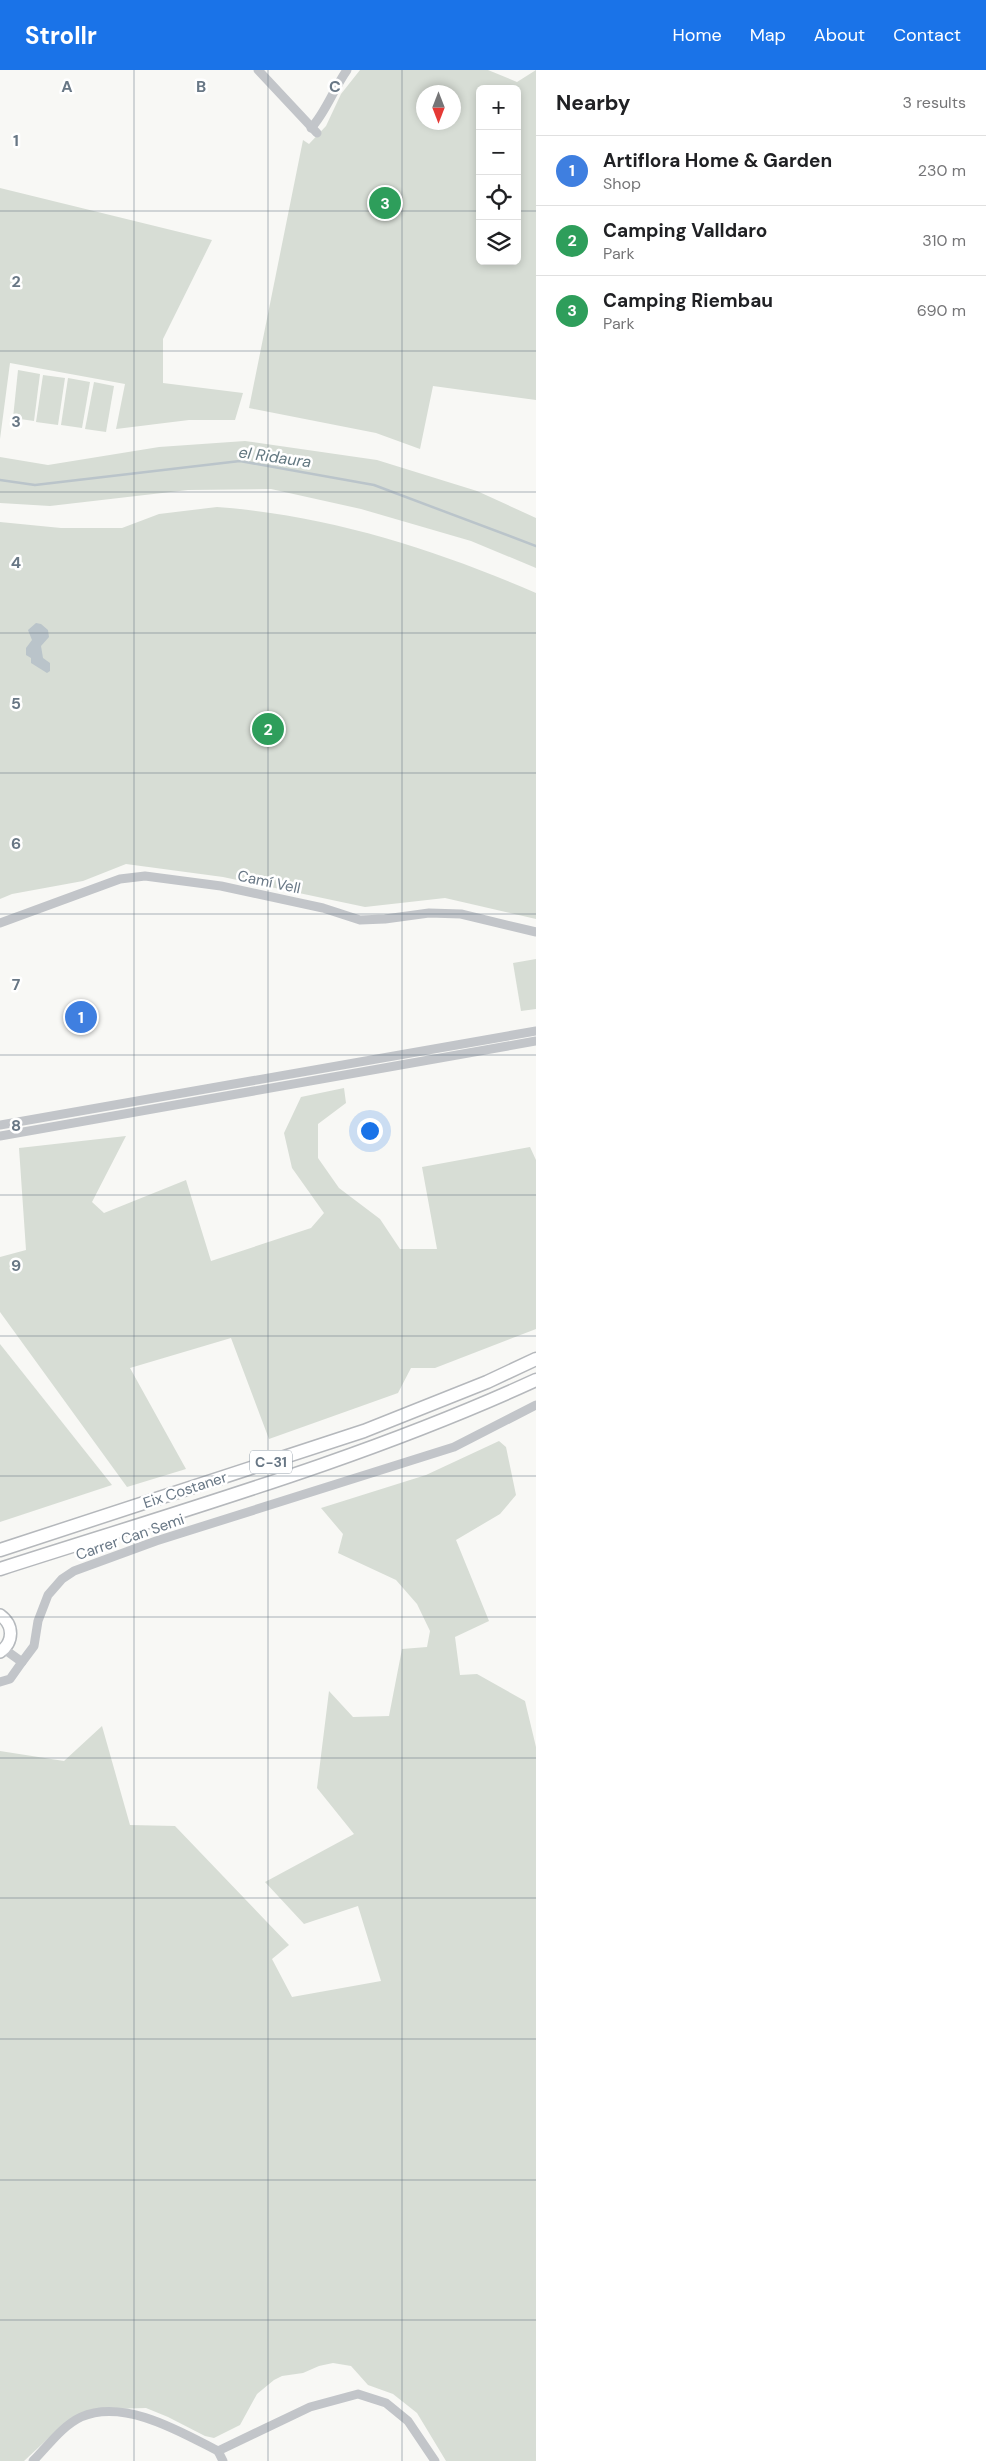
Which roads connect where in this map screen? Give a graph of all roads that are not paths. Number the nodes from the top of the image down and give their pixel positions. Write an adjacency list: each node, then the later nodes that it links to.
1 (258, 70): 2 (street)
2 (347, 70)
3 (0, 923): 4 (street, Camí Vell)
4 (536, 932)
5 (536, 1031): 7 (street)
6 (536, 1041): 8 (street)
7 (0, 1125)
8 (0, 1136)
9 (536, 1359): 12 (highway, Eix Costaner / C-31)
10 (536, 1380): 13 (highway, Eix Costaner / C-31)
11 (536, 1405): 16 (street, Carrer Can Semi)
12 (0, 1550)
13 (0, 1569)
14 (0, 1616): 15 (main road)
15 (2, 1650): 16 (street)
16 (22, 1662): 17 (street, Carrer Can Semi)
17 (0, 1682)
18 (218, 2450): 19 (street); 20 (street); 21 (street)
19 (33, 2461)
20 (223, 2461)
21 (434, 2461)

